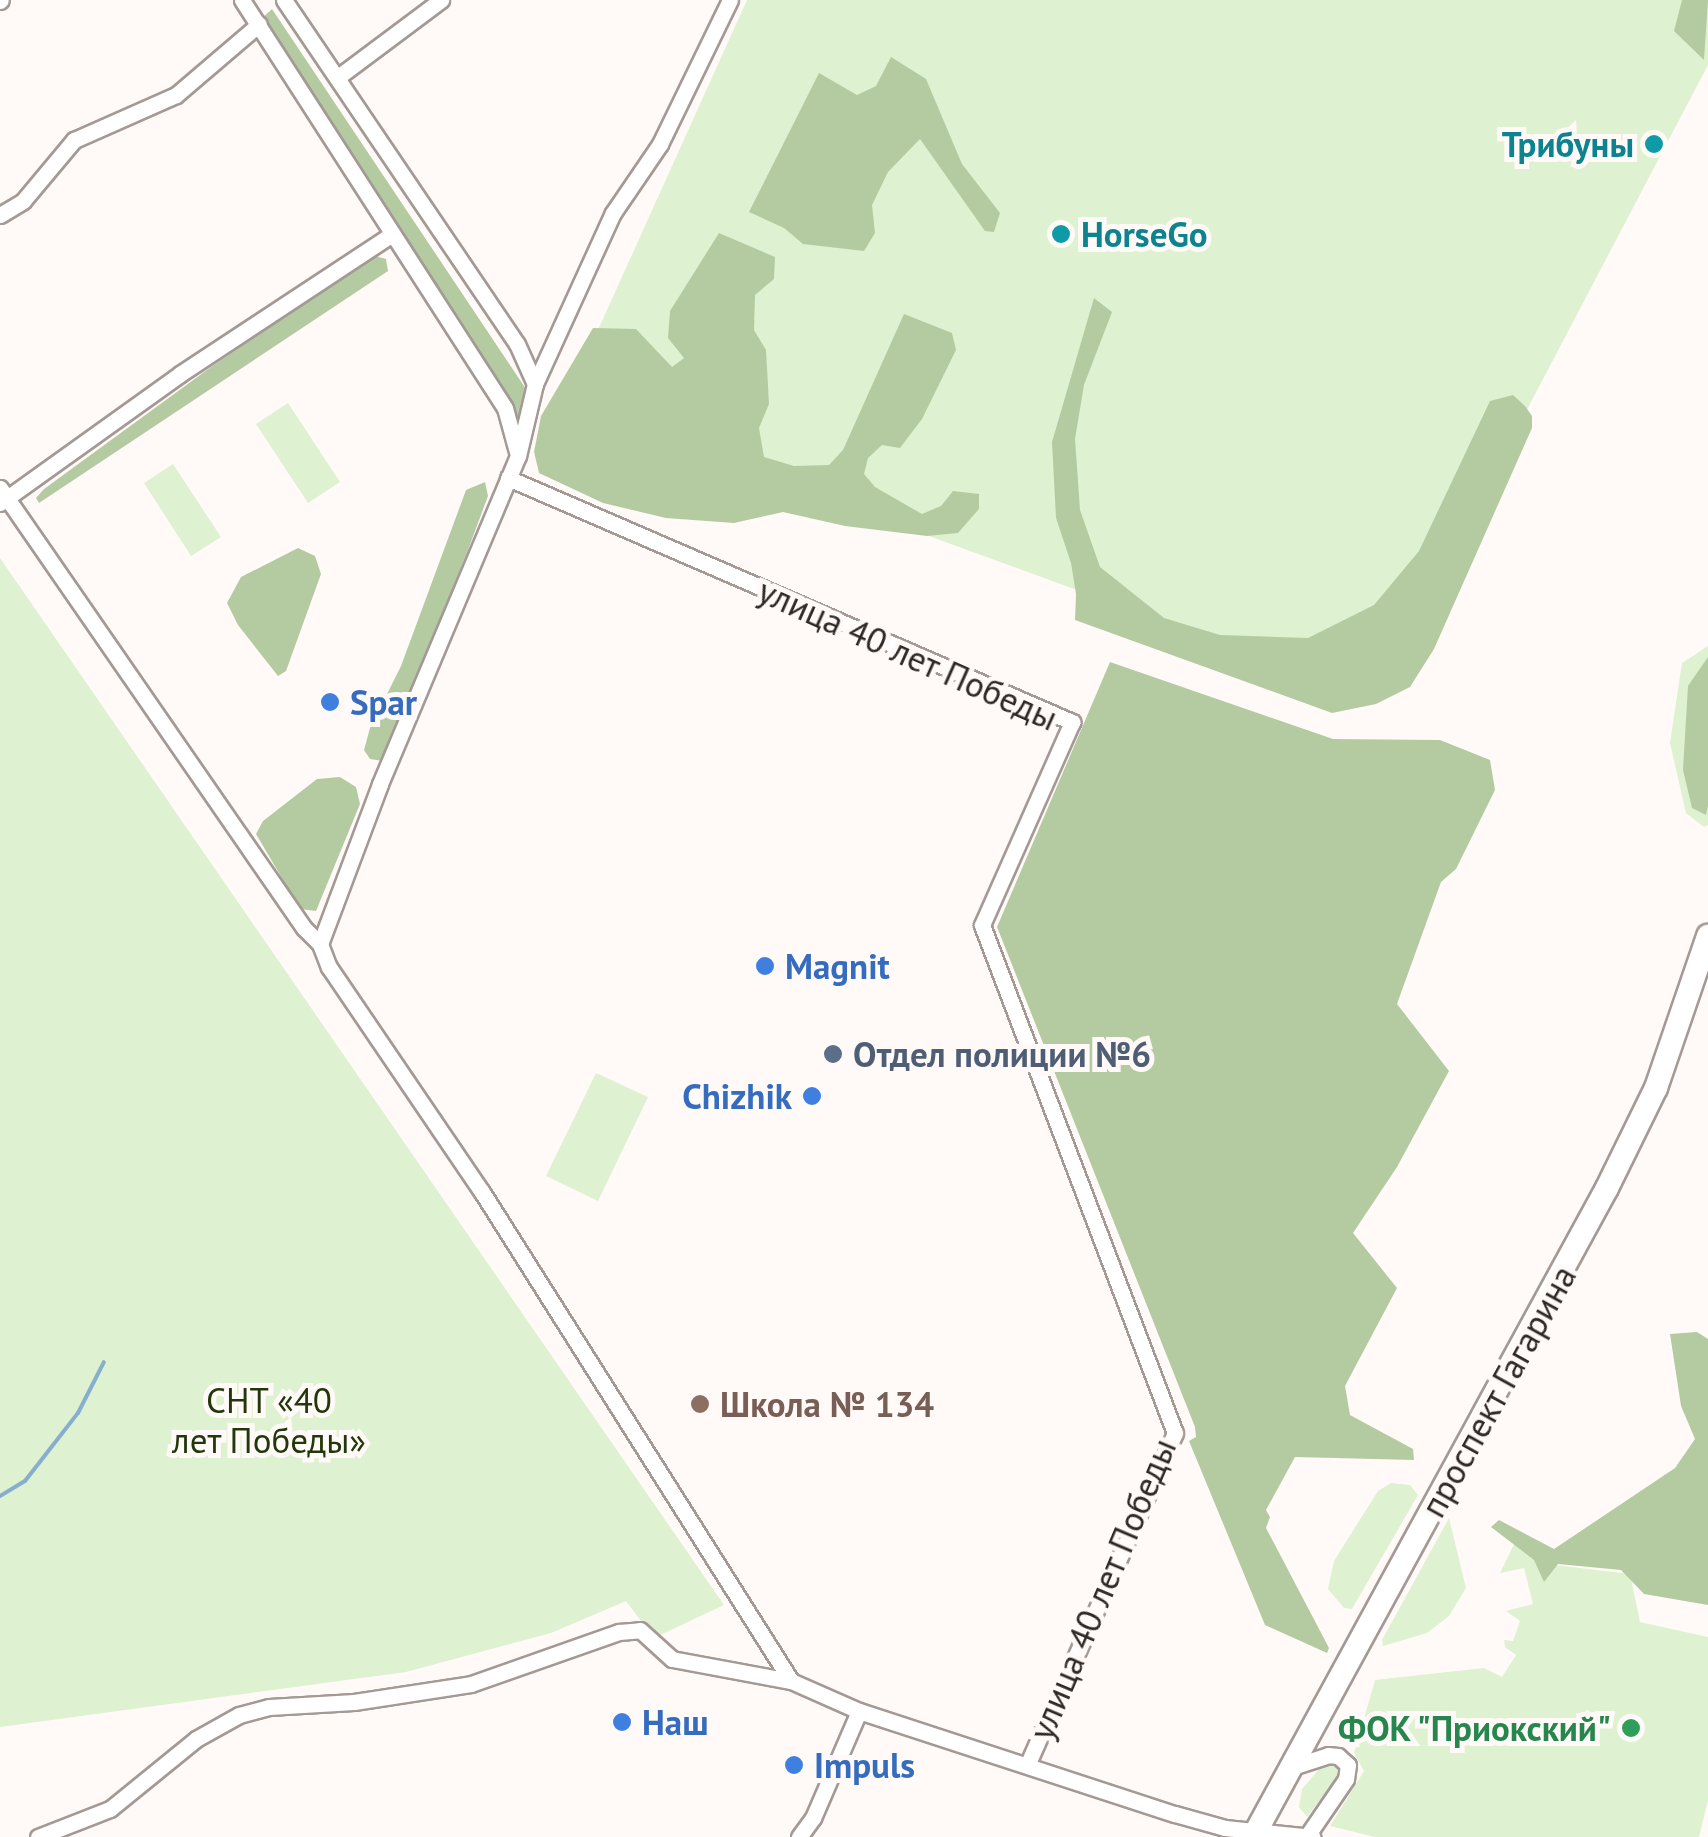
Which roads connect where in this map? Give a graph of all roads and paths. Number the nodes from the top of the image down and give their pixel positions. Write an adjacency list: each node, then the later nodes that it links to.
1 (242, 0): 5 (street)
2 (284, 0): 6 (street)
3 (441, 0): 6 (street)
4 (730, 0): 9 (street)
5 (258, 24): 7 (street); 8 (street)
6 (338, 77): 9 (street)
7 (0, 215)
8 (390, 234): 10 (street); 12 (street)
9 (535, 384): 10 (street)
10 (518, 456): 11 (street)
11 (508, 478): 14 (street); 17 (street, улица 40 лет Победы)
12 (2, 497): 14 (street)
13 (1708, 936): 18 (main road, проспект Гагарина)
14 (320, 944): 15 (street)
15 (792, 1681): 16 (street); 21 (street)
16 (859, 1711): 17 (street); 22 (street)
17 (1026, 1766): 19 (street)
18 (1292, 1767): 19 (main road, проспект Гагарина); 20 (street)
19 (1255, 1835): 20 (street)
20 (1310, 1836)
21 (38, 1837)
22 (799, 1837)

